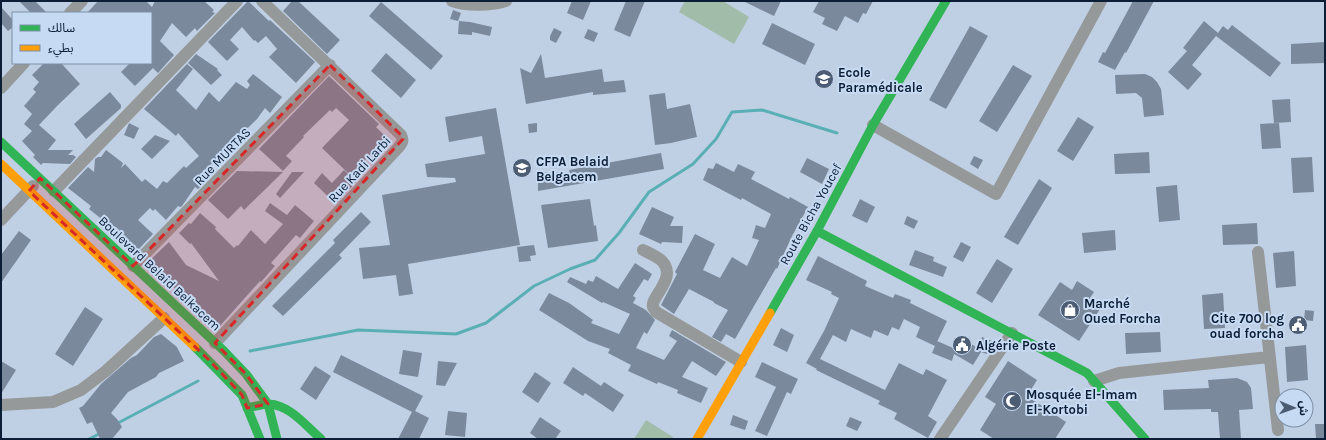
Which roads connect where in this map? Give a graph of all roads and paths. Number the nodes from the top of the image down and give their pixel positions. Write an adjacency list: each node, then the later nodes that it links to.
1 (82, 1): 8 (street)
2 (237, 1): 17 (street)
3 (262, 1): 10 (street, Rue Kadi Larbi)
4 (452, 1): 5 (street)
5 (506, 1)
6 (946, 1): 12 (main road, Route Bicha Youcef)
7 (1101, 1): 12 (street)
8 (71, 12)
9 (23, 64): 11 (street)
10 (330, 65): 22 (street, Rue MURTAS); 25 (street, Rue Kadi Larbi)
11 (1, 88)
12 (873, 125): 19 (main road, Route Bicha Youcef)
13 (1, 142): 15 (main road, Boulevard Belaid Belkacem)
14 (1, 164): 16 (main road)
15 (40, 178): 16 (street); 17 (main road, Boulevard Belaid Belkacem)
16 (29, 191): 18 (street); 23 (main road)
17 (54, 191): 22 (main road, Boulevard Belaid Belkacem)
18 (1, 220)
19 (817, 231): 24 (main road); 27 (main road, Route Bicha Youcef)
20 (643, 250): 27 (street)
21 (1258, 252): 26 (street)
22 (133, 266): 25 (main road, Boulevard Belaid Belkacem)
23 (164, 318): 29 (street); 31 (main road)
24 (1012, 333): 28 (main road); 37 (street)
25 (215, 343): 30 (main road, Boulevard Belaid Belkacem)
26 (1269, 358): 28 (street); 32 (street)
27 (741, 362): 36 (main road, Route Bicha Youcef)
28 (1094, 381): 38 (main road)
29 (1, 404)
30 (268, 404): 31 (main road); 34 (main road, Boulevard Belaid Belkacem); 35 (main road)
31 (247, 408): 33 (main road)
32 (1278, 430)
33 (260, 439)
34 (277, 439)
35 (321, 439)
36 (696, 439)
37 (940, 439)
38 (1145, 439)

